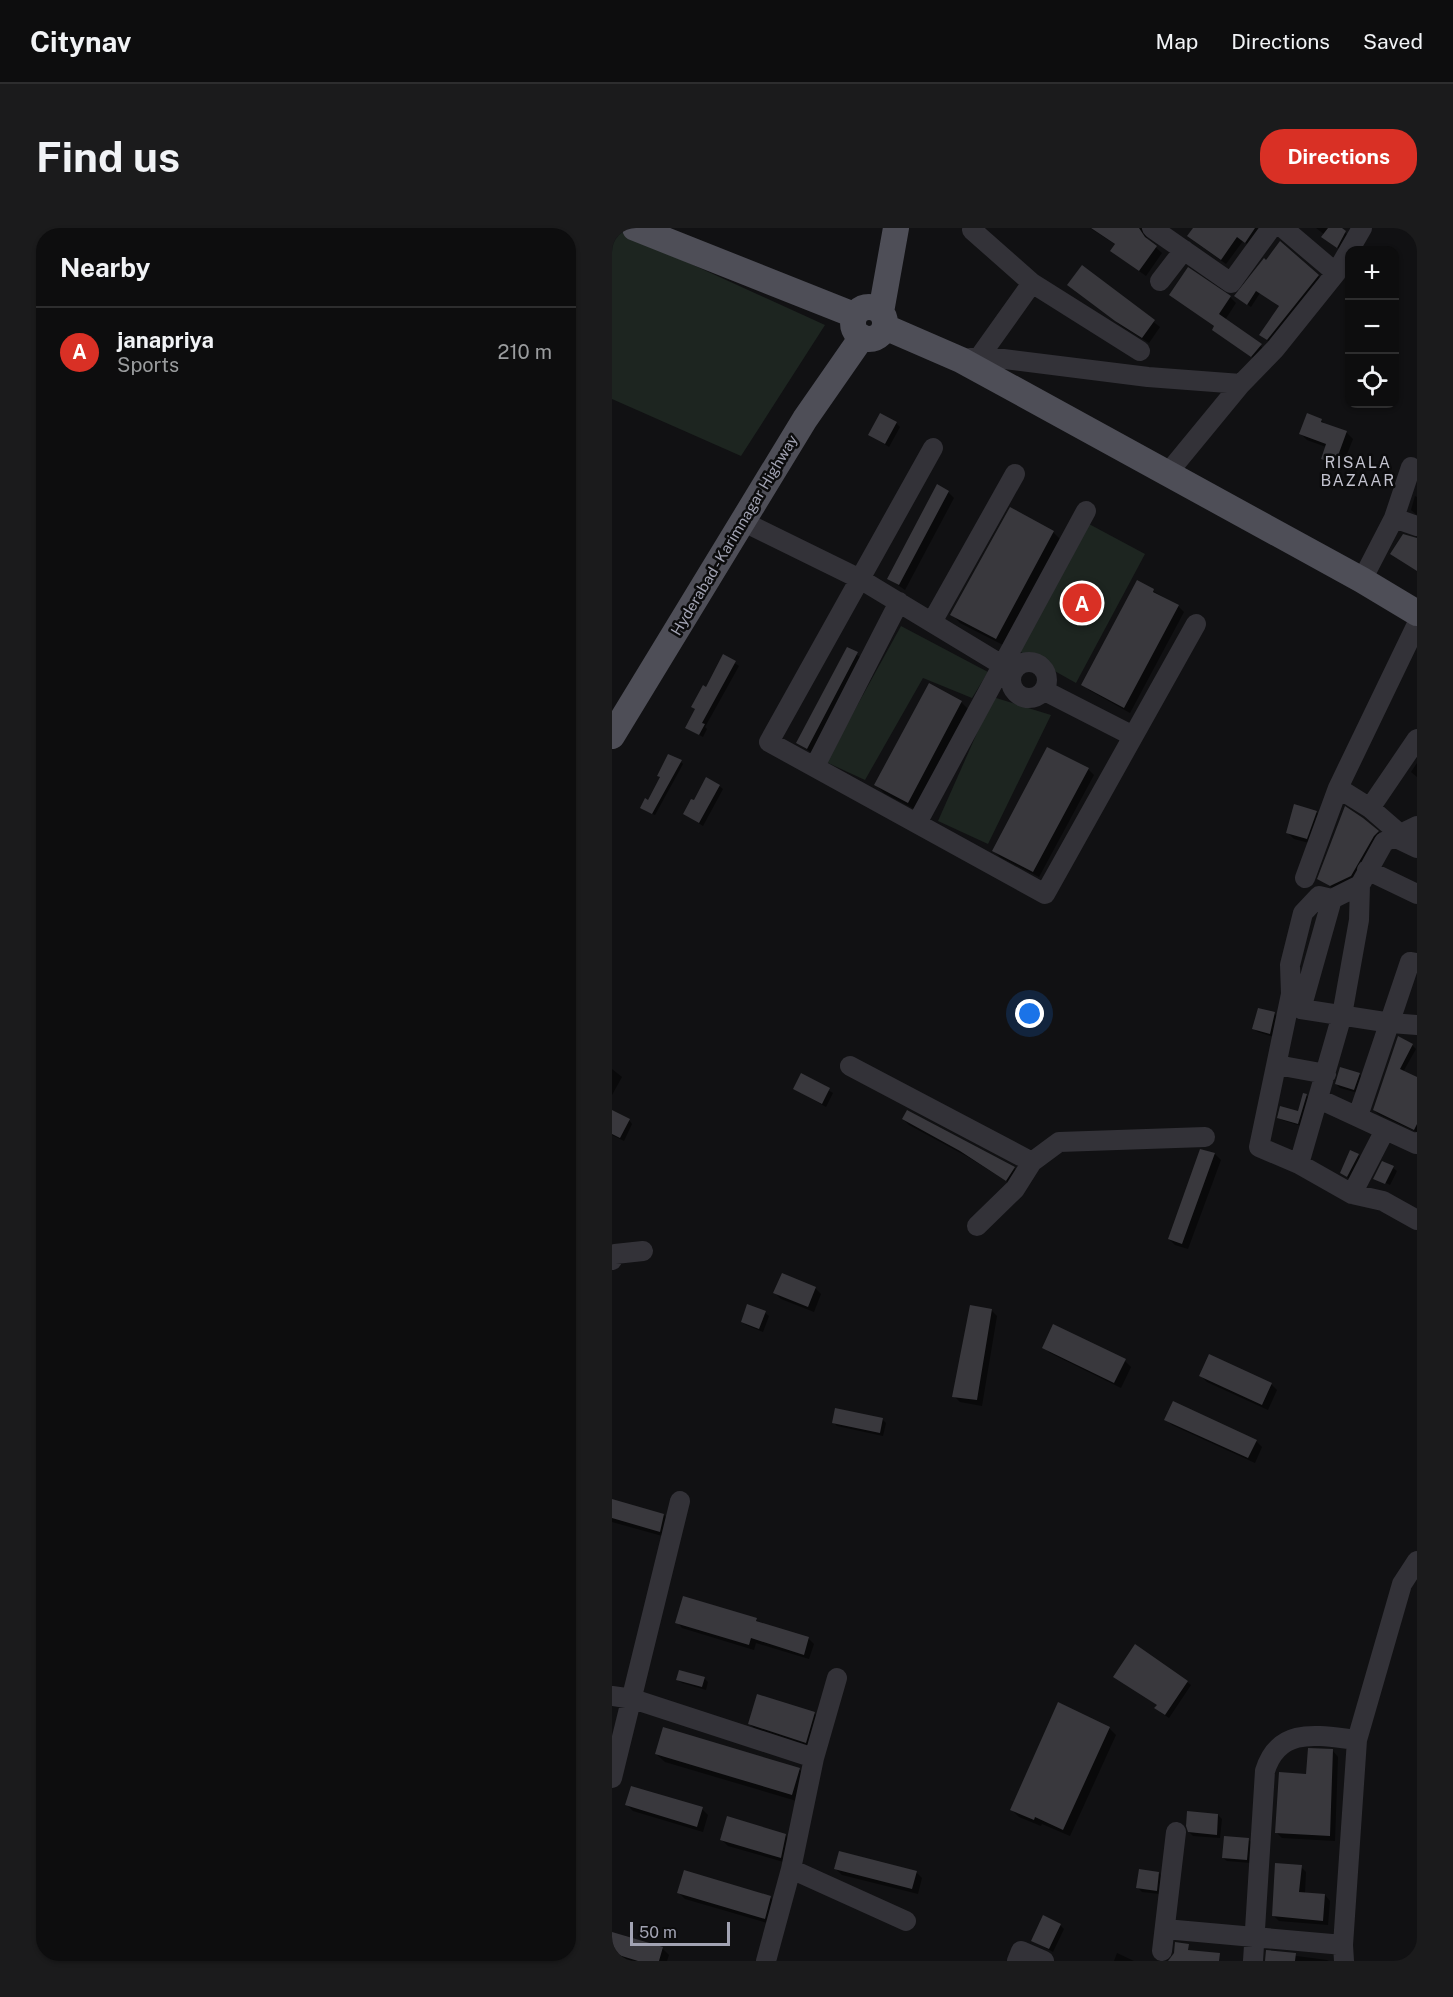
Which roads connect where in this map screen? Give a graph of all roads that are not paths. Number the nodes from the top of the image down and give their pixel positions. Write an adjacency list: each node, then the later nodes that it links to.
1 (634, 228): 13 (main road)
2 (885, 228): 13 (main road, Hyderabad - Karimnagar Highway)
3 (896, 228): 13 (main road)
4 (1152, 228): 9 (street)
5 (1271, 228): 9 (street)
6 (1283, 228): 10 (street)
7 (1362, 228): 10 (street)
8 (972, 230): 12 (street)
9 (1184, 250): 11 (street)
10 (1336, 273): 16 (street)
11 (1160, 281)
12 (1032, 283): 14 (street); 15 (street)
13 (871, 320): 15 (main road); 23 (main road, Hyderabad - Karimnagar Highway)
14 (1140, 351)
15 (970, 358): 16 (street); 20 (main road)
16 (1240, 384): 20 (street)
17 (933, 448): 25 (street)
18 (1411, 467): 22 (street)
19 (1015, 474): 29 (street)
20 (1167, 474): 26 (main road)
21 (1086, 512): 32 (street)
22 (1394, 518): 24 (street); 26 (street)
23 (742, 521): 25 (street); 34 (main road, Hyderabad - Karimnagar Highway)
24 (1417, 526)
25 (860, 579): 27 (street); 37 (street)
26 (1362, 580): 28 (main road)
27 (899, 602): 29 (street); 37 (street)
28 (1417, 613)
29 (932, 622): 32 (street)
30 (1196, 624): 35 (street)
31 (1417, 624): 38 (street)
32 (1007, 668): 33 (street); 33 (street); 40 (street)
33 (1045, 690): 35 (street)
34 (612, 736)
35 (1133, 736): 40 (street)
36 (1417, 739): 39 (street)
37 (814, 766): 40 (street)
38 (1338, 788): 39 (street); 44 (street)
39 (1370, 808): 41 (street)
40 (917, 823)
41 (1404, 833): 42 (street); 43 (street)
42 (1417, 848)
43 (1364, 877): 45 (street); 46 (street); 48 (street)
44 (1305, 878)
45 (1417, 894)
46 (1332, 899): 48 (street); 51 (street)
47 (1417, 963): 49 (street)
48 (1342, 1015): 49 (street); 53 (street)
49 (1391, 1023): 50 (street); 55 (street)
50 (1417, 1025)
51 (1277, 1065): 53 (street); 60 (street)
52 (850, 1066): 59 (street)
53 (1326, 1074): 54 (street)
54 (1319, 1099): 55 (street); 60 (street)
55 (1358, 1116): 56 (street)
56 (1385, 1130): 58 (street); 61 (street)
57 (1204, 1137): 59 (street)
58 (1417, 1144)
59 (1032, 1162): 63 (street)
60 (1299, 1164): 61 (street)
61 (1352, 1194): 62 (street)
62 (1417, 1220)
63 (977, 1226)
64 (643, 1251): 65 (street)
65 (613, 1254)
66 (680, 1501): 70 (street)
67 (1417, 1561): 71 (street)
68 (837, 1678): 72 (street)
69 (612, 1696): 70 (street)
70 (633, 1699): 72 (street); 73 (street)
71 (1357, 1740): 78 (street); 80 (street)
72 (814, 1758): 75 (street)
73 (612, 1778)
74 (1176, 1832): 77 (street)
75 (791, 1869): 76 (street); 81 (street)
76 (906, 1921)
77 (1165, 1929): 78 (street); 79 (street)
78 (1255, 1937): 80 (street); 84 (street)
79 (1162, 1951)
80 (1344, 1953)
81 (766, 1961)
82 (1017, 1961): 83 (street)
83 (1044, 1961)
84 (1253, 1961)

